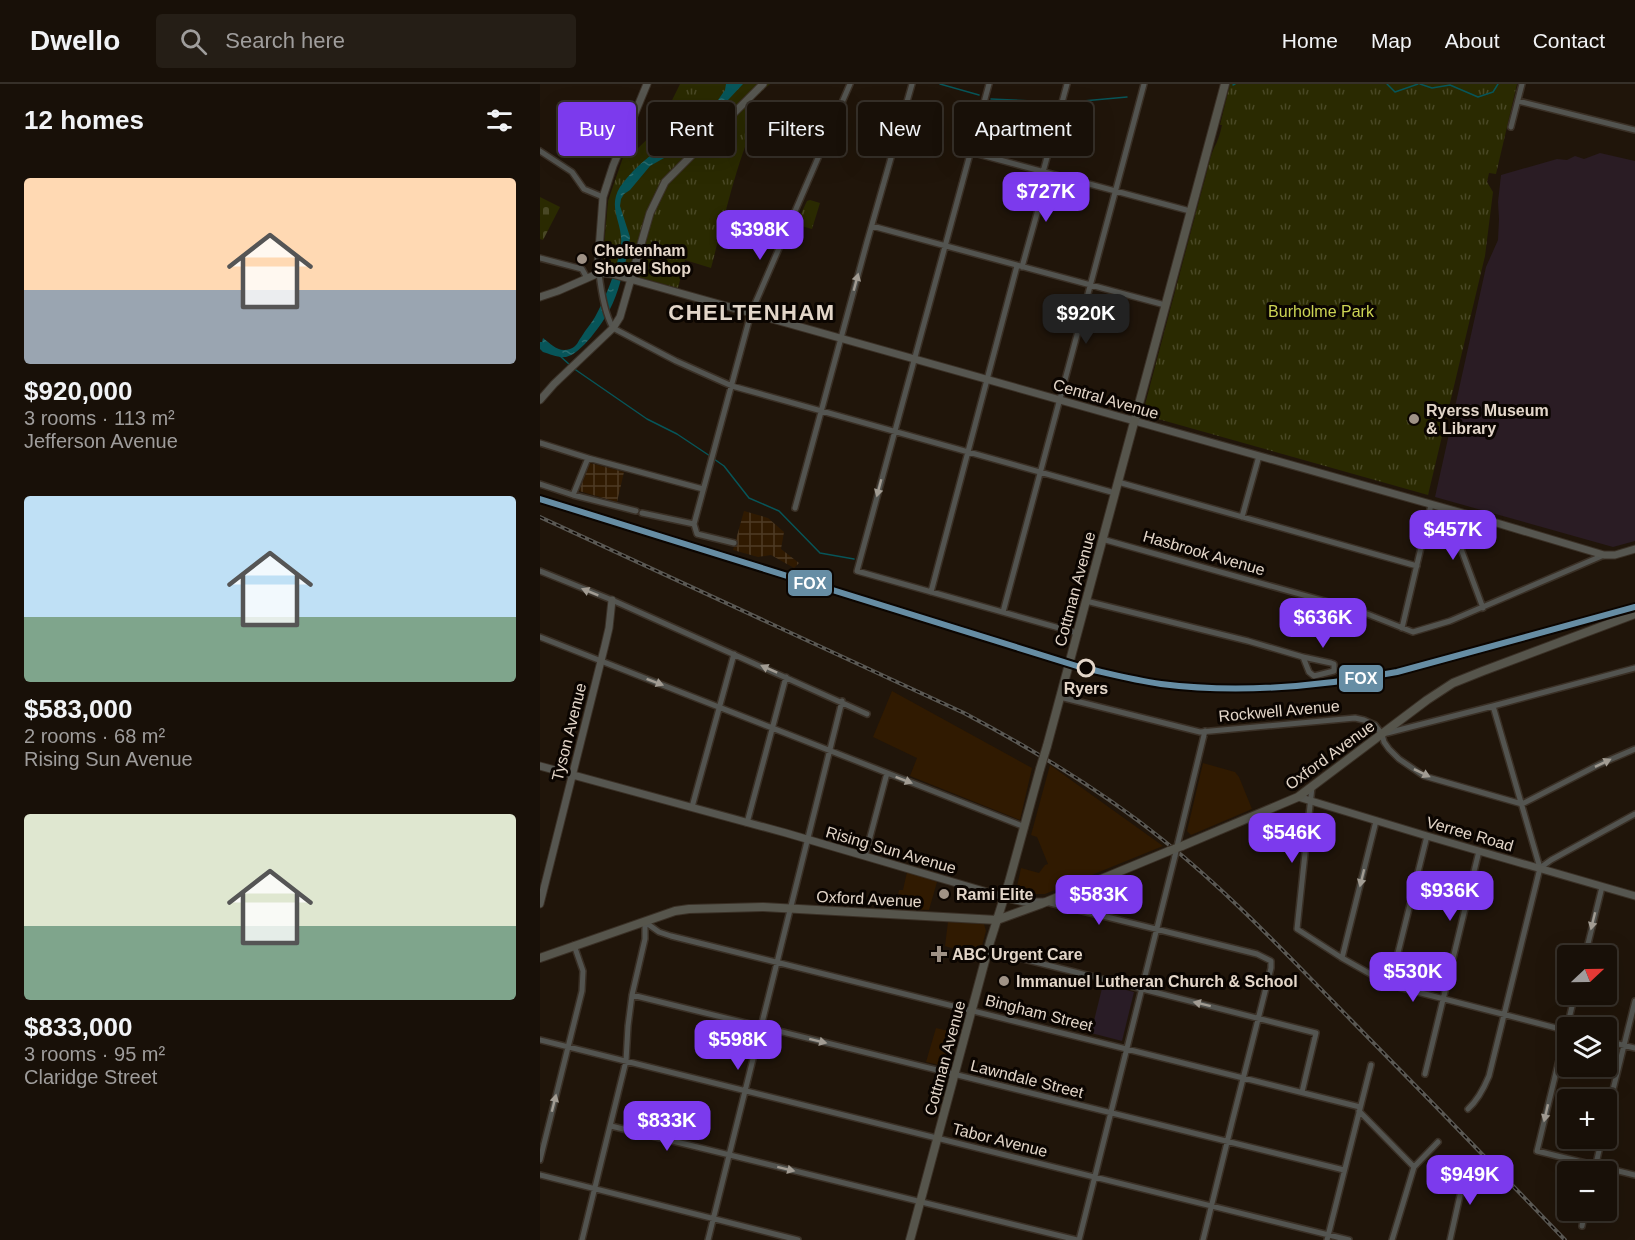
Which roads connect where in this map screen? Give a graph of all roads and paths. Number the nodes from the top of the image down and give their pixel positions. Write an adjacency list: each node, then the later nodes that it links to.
1 (647, 84): 19 (main road)
2 (763, 84): 27 (main road)
3 (850, 84): 31 (street)
4 (912, 84): 21 (street)
5 (989, 84): 11 (street)
6 (1067, 84): 17 (street)
7 (1144, 84): 18 (street)
8 (1225, 84): 20 (main road, Cottman Avenue)
9 (1522, 84): 10 (street)
10 (1518, 101): 12 (street); 13 (street)
11 (984, 102)
12 (1511, 127)
13 (1635, 130)
14 (540, 151): 19 (street)
15 (969, 156): 22 (street)
16 (984, 156): 17 (street)
17 (1045, 173): 18 (street); 24 (street)
18 (1116, 191): 20 (street); 28 (street)
19 (603, 197): 25 (main road)
20 (1190, 211): 30 (main road, Cottman Avenue)
21 (872, 226): 22 (street); 33 (street, one-way to 21)
22 (945, 245): 24 (street); 34 (street)
23 (540, 258): 26 (street)
24 (1020, 266): 28 (street); 35 (street)
25 (599, 273): 26 (main road); 27 (main road, Central Avenue); 32 (street)
26 (587, 278): 29 (main road)
27 (631, 279): 31 (main road, Central Avenue); 32 (main road)
28 (1091, 285): 30 (street); 38 (street)
29 (540, 297)
30 (1165, 305): 40 (main road, Cottman Avenue)
31 (751, 313): 33 (main road, Central Avenue); 36 (street)
32 (613, 328): 36 (street); 37 (main road)
33 (841, 339): 34 (main road, Central Avenue); 39 (street)
34 (914, 360): 35 (main road, Central Avenue); 41 (street)
35 (987, 380): 38 (main road, Central Avenue); 43 (street)
36 (732, 386): 39 (street); 49 (street)
37 (540, 400)
38 (1059, 400): 40 (main road, Central Avenue); 46 (street)
39 (822, 411): 41 (street); 53 (street)
40 (1134, 421): 44 (main road, Central Avenue); 47 (main road, Cottman Avenue)
41 (895, 432): 43 (street); 63 (street, one-way to 63)
42 (540, 442): 45 (street)
43 (967, 452): 46 (street); 63 (street)
44 (1259, 456): 52 (main road, Central Avenue); 55 (street)
45 (588, 458): 49 (street); 51 (street)
46 (1040, 472): 50 (street); 67 (street)
47 (1118, 482): 50 (main road, Cottman Avenue); 55 (street)
48 (540, 484): 51 (street)
49 (703, 489): 56 (street)
50 (1115, 493): 57 (main road, Cottman Avenue)
51 (573, 495): 56 (street)
52 (1431, 505): 54 (main road, Central Avenue); 61 (street)
53 (795, 508)
54 (1452, 510): 60 (main road, Central Avenue); 66 (street)
55 (1242, 518): 61 (street)
56 (694, 524): 58 (street)
57 (1102, 539): 65 (main road, Cottman Avenue); 69 (street, Hasbrook Avenue)
58 (734, 543)
59 (1635, 549): 60 (main road, Hasbrook Avenue)
60 (1604, 555): 66 (street, Hasbrook Avenue)
61 (1417, 566): 69 (street)
62 (540, 571): 64 (street, one-way to 62)
63 (931, 592): 67 (street)
64 (612, 600): 72 (street); 74 (main road, Tyson Avenue)
65 (1086, 601): 70 (main road, Cottman Avenue); 73 (street)
66 (1483, 608): 69 (street, Hasbrook Avenue)
67 (1003, 612): 70 (street)
68 (1635, 614): 84 (main road, Oxford Avenue)
69 (1402, 628)
70 (1077, 633): 77 (main road, Cottman Avenue)
71 (540, 637): 74 (street)
72 (734, 654): 76 (street, one-way to 72); 80 (street)
73 (1302, 657): 73 (street)
74 (601, 662): 80 (street, one-way to 80); 89 (main road, Tyson Avenue)
75 (1635, 668): 79 (street)
76 (786, 677): 78 (street); 82 (street)
77 (1060, 697): 83 (street, Rockwell Avenue); 98 (main road, Cottman Avenue, bridge)
78 (842, 701): 81 (street); 86 (street)
79 (1493, 706): 84 (street); 93 (street)
80 (720, 707): 82 (street); 94 (street)
81 (867, 714)
82 (772, 728): 86 (street); 97 (street)
83 (1205, 731): 84 (street, Rockwell Avenue); 101 (street)
84 (1382, 734): 90 (main road, Oxford Avenue); 93 (street, one-way to 93)
85 (1635, 749): 93 (street, one-way to 85)
86 (830, 750): 88 (street); 100 (street)
87 (540, 766): 89 (main road, Rising Sun Avenue)
88 (887, 773): 98 (street, one-way to 98); 103 (street)
89 (572, 775): 94 (main road, Rising Sun Avenue); 109 (main road, Tyson Avenue)
90 (1312, 787): 91 (main road, Oxford Avenue); 92 (street)
91 (1298, 797): 92 (main road, Verree Road); 101 (main road, Oxford Avenue)
92 (1310, 800): 96 (main road, Verree Road); 118 (street)
93 (1522, 804): 104 (street)
94 (692, 807): 97 (main road, Rising Sun Avenue)
95 (1635, 814): 104 (street)
96 (1376, 821): 99 (main road, Verree Road); 118 (street, one-way to 118)
97 (747, 823): 100 (main road, Rising Sun Avenue)
98 (1025, 827): 107 (main road, Cottman Avenue)
99 (1426, 836): 102 (main road, Verree Road); 120 (street)
100 (808, 840): 103 (main road, Rising Sun Avenue); 110 (street)
101 (1176, 849): 108 (main road, Oxford Avenue); 113 (street)
102 (1479, 851): 104 (main road, Verree Road); 123 (street)
103 (865, 856): 107 (main road, Rising Sun Avenue)
104 (1540, 868): 105 (main road, Verree Road); 126 (street)
105 (1602, 887): 106 (main road, Verree Road); 115 (street, one-way to 115)
106 (1635, 896)
107 (1004, 897): 108 (main road, Rising Sun Avenue); 111 (main road, Cottman Avenue)
108 (1046, 902): 111 (main road, Oxford Avenue); 113 (street, Rising Sun Avenue)
109 (540, 904)
110 (790, 909): 111 (main road, Oxford Avenue); 112 (main road, Oxford Avenue); 119 (street)
111 (997, 920): 116 (main road, Cottman Avenue)
112 (645, 922): 114 (main road, Oxford Avenue); 119 (street, Bingham Street); 122 (street)
113 (1156, 928): 121 (street); 127 (street, Rising Sun Avenue)
114 (574, 945): 117 (main road, Oxford Avenue); 133 (street)
115 (1587, 945)
116 (988, 950): 121 (street); 125 (main road, Cottman Avenue)
117 (540, 958)
118 (1342, 958): 120 (street)
119 (777, 962): 125 (street, Bingham Street); 128 (street)
120 (1390, 985): 123 (street)
121 (1142, 989): 127 (street, one-way to 121); 135 (street)
122 (632, 995): 128 (street, Lawndale Street); 136 (street)
123 (1442, 999): 126 (street); 140 (street)
124 (1635, 1001): 132 (street)
125 (972, 1010): 135 (street, Bingham Street); 139 (main road, Cottman Avenue)
126 (1505, 1015): 129 (street); 145 (street)
127 (1259, 1018): 141 (street); 144 (street)
128 (761, 1027): 139 (street, Lawndale Street, one-way to 139); 143 (street)
129 (1557, 1028)
130 (540, 1040): 133 (street, Tabor Avenue)
131 (1617, 1044): 132 (street)
132 (1624, 1046): 134 (street); 142 (street)
133 (568, 1047): 136 (street, Tabor Avenue); 153 (street, one-way to 133)
134 (1635, 1048)
135 (1126, 1049): 141 (street, Bingham Street); 147 (street)
136 (626, 1061): 143 (street, Tabor Avenue); 148 (street)
137 (1371, 1065): 146 (street)
138 (1557, 1071): 154 (street, one-way to 154)
139 (955, 1074): 147 (street, Lawndale Street); 149 (main road, Cottman Avenue)
140 (1425, 1074)
141 (1242, 1077): 144 (street, Bingham Street); 150 (street)
142 (1613, 1089)
143 (745, 1091): 149 (street, Tabor Avenue); 152 (street)
144 (1302, 1092): 146 (street, Bingham Street)
145 (1468, 1108)
146 (1360, 1109): 155 (street); 156 (street)
147 (1110, 1113): 150 (street, Lawndale Street); 161 (street)
148 (611, 1126): 152 (street); 162 (street)
149 (937, 1138): 161 (street, Tabor Avenue); 163 (main road, Cottman Avenue)
150 (1228, 1142): 156 (street, Lawndale Street); 164 (street)
151 (1438, 1142): 155 (street)
152 (729, 1155): 163 (street, one-way to 163); 165 (street)
153 (540, 1160)
154 (1571, 1161)
155 (1414, 1167): 176 (street)
156 (1344, 1170): 168 (street)
157 (1617, 1172): 160 (street)
158 (1461, 1173): 177 (street)
159 (540, 1175): 162 (street)
160 (1635, 1175)
161 (1095, 1178): 164 (street, Tabor Avenue); 173 (street)
162 (595, 1189): 165 (street); 169 (street)
163 (920, 1202): 172 (main road, Cottman Avenue); 173 (street)
164 (1211, 1207): 168 (street, Tabor Avenue); 174 (street)
165 (714, 1218): 170 (street); 171 (street)
166 (1583, 1221): 167 (street)
167 (1582, 1226)
168 (1328, 1238): 175 (street, Tabor Avenue)
169 (582, 1240)
170 (708, 1240)
171 (798, 1240)
172 (910, 1240)
173 (1078, 1240)
174 (1203, 1240)
175 (1349, 1240)
176 (1392, 1240)
177 (1450, 1240)

